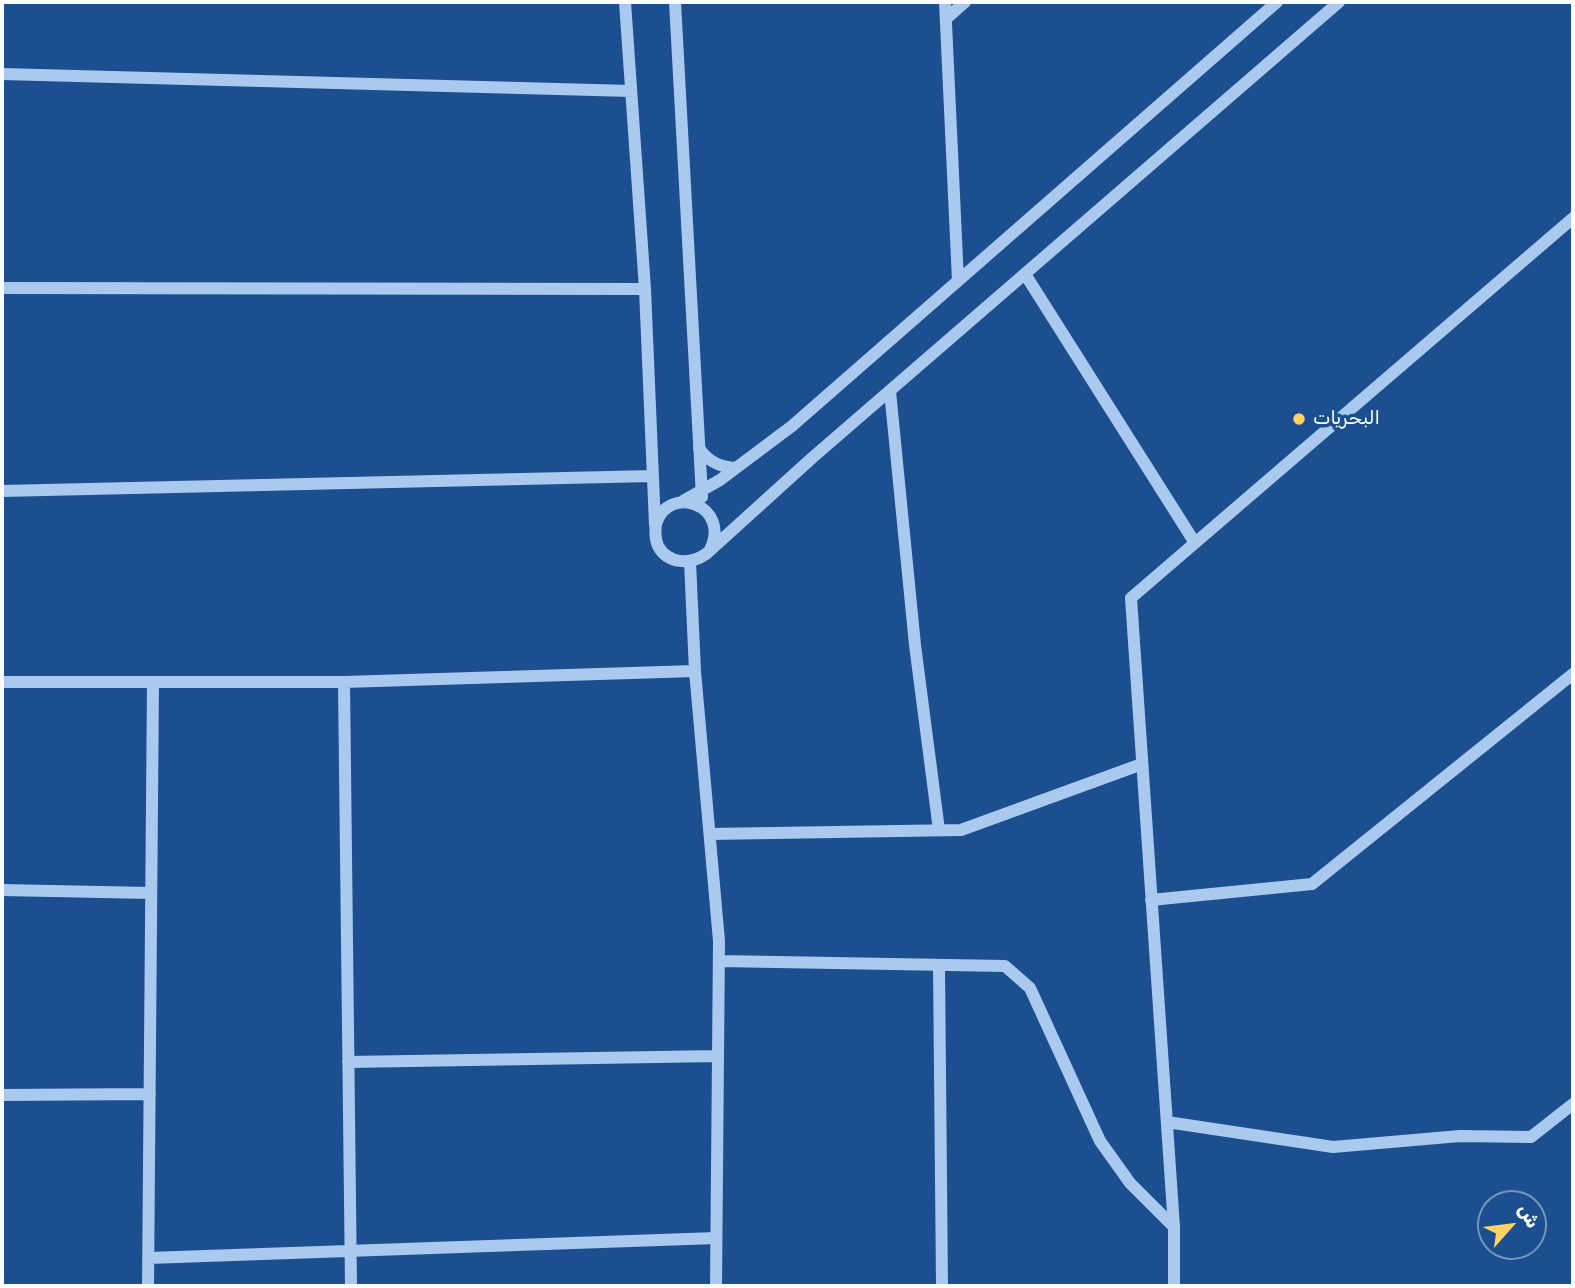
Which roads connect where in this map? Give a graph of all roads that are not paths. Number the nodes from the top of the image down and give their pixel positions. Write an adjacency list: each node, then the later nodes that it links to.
1 (625, 2): 9 (street)
2 (675, 2): 16 (street)
3 (945, 2): 7 (street)
4 (965, 2): 7 (street)
5 (1277, 2): 12 (street)
6 (1339, 2): 11 (street)
7 (947, 18): 12 (street)
8 (2, 74): 9 (street)
9 (631, 91): 14 (street)
10 (1573, 218): 24 (street)
11 (1025, 274): 15 (street); 24 (street)
12 (958, 281): 17 (street)
13 (2, 288): 14 (street)
14 (645, 289): 18 (street)
15 (890, 391): 25 (street); 33 (street)
16 (698, 447): 17 (street); 20 (street)
17 (736, 468): 20 (street)
18 (652, 476): 19 (street); 23 (street)
19 (2, 491)
20 (702, 492): 21 (street); 22 (street)
21 (681, 502): 22 (street); 23 (street)
22 (703, 508): 25 (street)
23 (656, 527): 26 (street)
24 (1195, 543): 32 (street)
25 (710, 550): 26 (street)
26 (690, 562): 27 (street)
27 (695, 671): 31 (street); 34 (street)
28 (1573, 674): 37 (street)
29 (2, 682): 30 (street)
30 (153, 682): 31 (street); 36 (street)
31 (344, 682): 41 (street)
32 (1142, 764): 33 (street); 37 (street)
33 (939, 830): 34 (street)
34 (710, 834): 38 (street)
35 (2, 890): 36 (street)
36 (151, 893): 42 (street)
37 (1152, 900): 45 (street)
38 (719, 961): 39 (street); 40 (street)
39 (939, 965): 46 (street); 53 (street)
40 (718, 1056): 41 (street); 47 (street)
41 (348, 1062): 48 (street)
42 (150, 1094): 43 (street); 49 (street)
43 (2, 1095)
44 (1573, 1104): 45 (street)
45 (1167, 1122): 46 (street)
46 (1174, 1227): 54 (street)
47 (716, 1238): 48 (street); 52 (street)
48 (350, 1251): 49 (street); 51 (street)
49 (149, 1258): 50 (street)
50 (148, 1286)
51 (351, 1286)
52 (716, 1286)
53 (942, 1286)
54 (1174, 1286)

